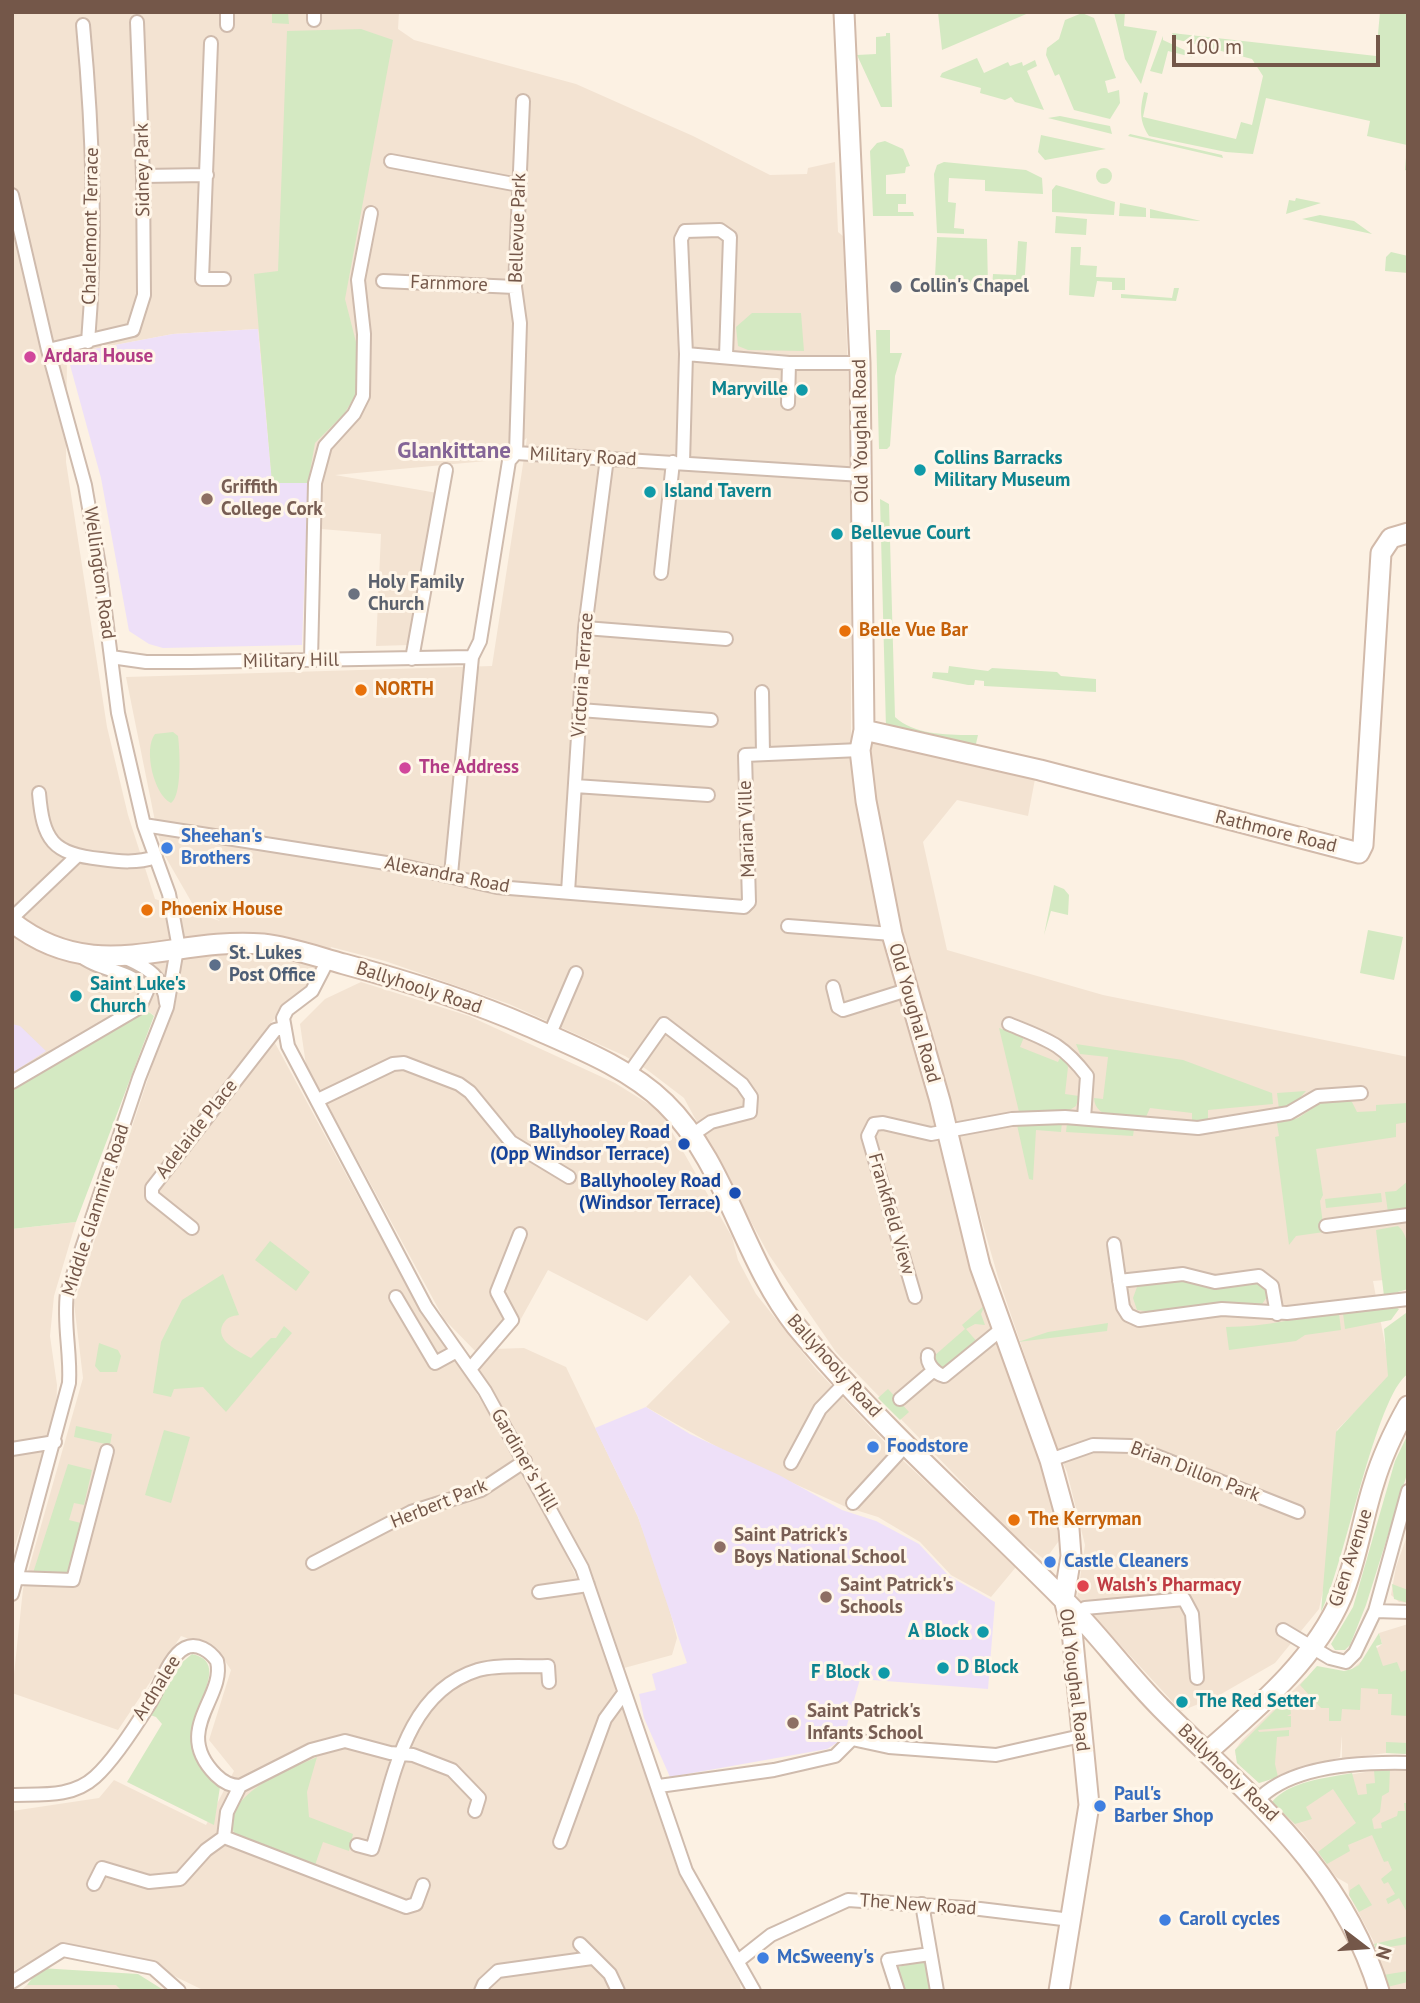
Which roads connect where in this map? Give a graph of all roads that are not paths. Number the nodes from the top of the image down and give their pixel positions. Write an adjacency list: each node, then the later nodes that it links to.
1 (844, 12): 20 (street, Old Youghal Road)
2 (136, 22): 8 (street, Sidney Park)
3 (83, 25): 15 (street, Charlemont Terrace)
4 (211, 43): 7 (street)
5 (523, 101): 9 (street, Bellevue Park)
6 (391, 161): 9 (street)
7 (207, 175): 8 (street); 12 (street)
8 (143, 176): 15 (street, Sidney Park)
9 (519, 185): 14 (street, Bellevue Park)
10 (12, 195): 16 (street, Wellington Road)
11 (371, 213): 34 (street)
12 (224, 279)
13 (383, 281): 14 (street, Farnmore)
14 (514, 287): 22 (street, Bellevue Park)
15 (88, 342): 16 (street)
16 (48, 350): 31 (street, Wellington Road)
17 (686, 354): 18 (street); 18 (street); 24 (street)
18 (726, 356): 19 (street)
19 (789, 363): 20 (street); 21 (street)
20 (860, 363): 26 (street, Old Youghal Road)
21 (788, 403)
22 (516, 453): 23 (street, Military Road); 32 (street, Military Road)
23 (607, 458): 24 (street, Military Road); 29 (street, Victoria Terrace)
24 (678, 463): 26 (street, Military Road); 28 (street)
25 (446, 470): 33 (street)
26 (862, 475): 38 (street, Old Youghal Road)
27 (1408, 533): 38 (street, Rathmore Road)
28 (662, 573)
29 (585, 628): 30 (street); 36 (street, Victoria Terrace)
30 (726, 639)
31 (111, 657): 34 (street, Military Hill); 44 (street, Wellington Road)
32 (472, 657): 33 (street, Military Hill); 47 (street, Military Road)
33 (412, 659): 34 (street, Military Hill)
34 (311, 660)
35 (762, 692): 40 (street)
36 (580, 710): 37 (street); 41 (street, Victoria Terrace)
37 (711, 720)
38 (864, 730): 39 (street, Old Youghal Road)
39 (860, 750): 40 (street); 52 (street, Old Youghal Road)
40 (763, 754): 49 (street, Marian Ville)
41 (575, 786): 43 (street); 48 (street, Victoria Terrace)
42 (39, 793): 45 (street)
43 (708, 794)
44 (144, 825): 46 (street, Wellington Road); 47 (street, Alexandra Road)
45 (77, 856): 46 (street); 50 (street)
46 (156, 858): 53 (street, Wellington Road)
47 (451, 874): 48 (street, Alexandra Road)
48 (568, 892): 49 (street, Alexandra Road)
49 (749, 902)
50 (12, 920): 54 (street, Ballyhooly Road)
51 (788, 926): 52 (street)
52 (892, 934): 59 (street, Old Youghal Road)
53 (178, 951): 55 (street, Ballyhooly Road); 56 (street, Ballyhooly Road); 60 (street, Middle Glanmire Road)
54 (78, 954): 55 (street, Ballyhooly Road); 65 (street)
55 (124, 957): 60 (street)
56 (328, 960): 62 (street); 63 (street, Ballyhooly Road)
57 (576, 973): 63 (street)
58 (833, 987): 59 (street)
59 (907, 990): 69 (street, Old Youghal Road)
60 (167, 1007): 90 (street, Middle Glanmire Road)
61 (1009, 1024): 68 (street)
62 (283, 1028): 67 (street, Gardiner's Hill); 74 (street, Adelaide Place)
63 (549, 1036): 64 (street, Ballyhooly Road)
64 (628, 1075): 70 (street, Ballyhooly Road); 70 (street)
65 (12, 1082)
66 (1361, 1093): 68 (street)
67 (318, 1100): 71 (street); 83 (street, Gardiner's Hill)
68 (1084, 1118): 69 (street)
69 (947, 1132): 79 (street, Frankfield View); 82 (street, Old Youghal Road)
70 (692, 1135): 87 (street, Ballyhooly Road)
71 (569, 1177)
72 (1408, 1215): 73 (street)
73 (1326, 1226)
74 (192, 1228)
75 (520, 1234): 85 (street)
76 (1114, 1244): 77 (street)
77 (1119, 1281): 81 (street); 81 (street)
78 (397, 1297): 83 (street)
79 (915, 1297)
80 (1408, 1299): 81 (street)
81 (1277, 1314)
82 (1003, 1328): 86 (street); 94 (street, Old Youghal Road)
83 (457, 1350): 85 (street, Gardiner's Hill)
84 (929, 1356): 86 (street)
85 (470, 1369): 95 (street, Gardiner's Hill)
86 (934, 1370): 88 (street)
87 (846, 1382): 91 (street, Ballyhooly Road); 96 (street)
88 (900, 1399)
89 (1408, 1406): 110 (street, Glen Avenue)
90 (55, 1443): 92 (street); 101 (street, Middle Glanmire Road)
91 (906, 1445): 98 (street); 105 (street, Ballyhooly Road)
92 (12, 1449)
93 (107, 1451): 101 (street)
94 (1050, 1460): 99 (street, Brian Dillon Park); 105 (street, Old Youghal Road)
95 (526, 1461): 100 (street, Herbert Park); 102 (street, Gardiner's Hill)
96 (791, 1463)
97 (1408, 1491): 106 (street)
98 (853, 1503)
99 (1298, 1512)
100 (313, 1563)
101 (17, 1578): 104 (street, Middle Glanmire Road)
102 (588, 1585): 103 (street); 115 (street, Gardiner's Hill)
103 (539, 1592)
104 (12, 1594)
105 (1064, 1599): 108 (street, Ballyhooly Road); 112 (street, Old Youghal Road)
106 (1375, 1611): 107 (street); 110 (street)
107 (1408, 1612)
108 (1077, 1615): 111 (street, Ballyhooly Road); 113 (street)
109 (1283, 1630): 110 (street)
110 (1311, 1647): 117 (street, Glen Avenue)
111 (1117, 1660): 112 (street); 117 (street, Ballyhooly Road)
112 (1074, 1662): 116 (street, Old Youghal Road)
113 (1197, 1678)
114 (549, 1682): 118 (street)
115 (624, 1693): 121 (street, Gardiner's Hill); 126 (street)
116 (1081, 1736): 121 (street); 131 (street, Old Youghal Road)
117 (1208, 1752): 123 (street, Ballyhooly Road)
118 (401, 1753): 120 (street); 124 (street); 127 (street)
119 (1408, 1763): 123 (street)
120 (240, 1786): 122 (street, Ardnalee); 125 (street)
121 (659, 1786): 135 (street, Gardiner's Hill)
122 (12, 1794)
123 (1257, 1801): 144 (street, Ballyhooly Road)
124 (475, 1811)
125 (224, 1838): 128 (street); 129 (street)
126 (560, 1842)
127 (357, 1844)
128 (94, 1884)
129 (423, 1885)
130 (922, 1904): 131 (street, The New Road); 133 (street); 135 (street, The New Road)
131 (1071, 1920): 143 (street, Old Youghal Road)
132 (580, 1944): 134 (street)
133 (930, 1954): 141 (street); 142 (street)
134 (592, 1958): 138 (street); 139 (street)
135 (738, 1961): 140 (street, Gardiner's Hill)
136 (12, 1982): 137 (street)
137 (179, 1991)
138 (481, 1991)
139 (618, 1991)
140 (754, 1991)
141 (898, 1991)
142 (937, 1991)
143 (1059, 1991)
144 (1379, 1991)

